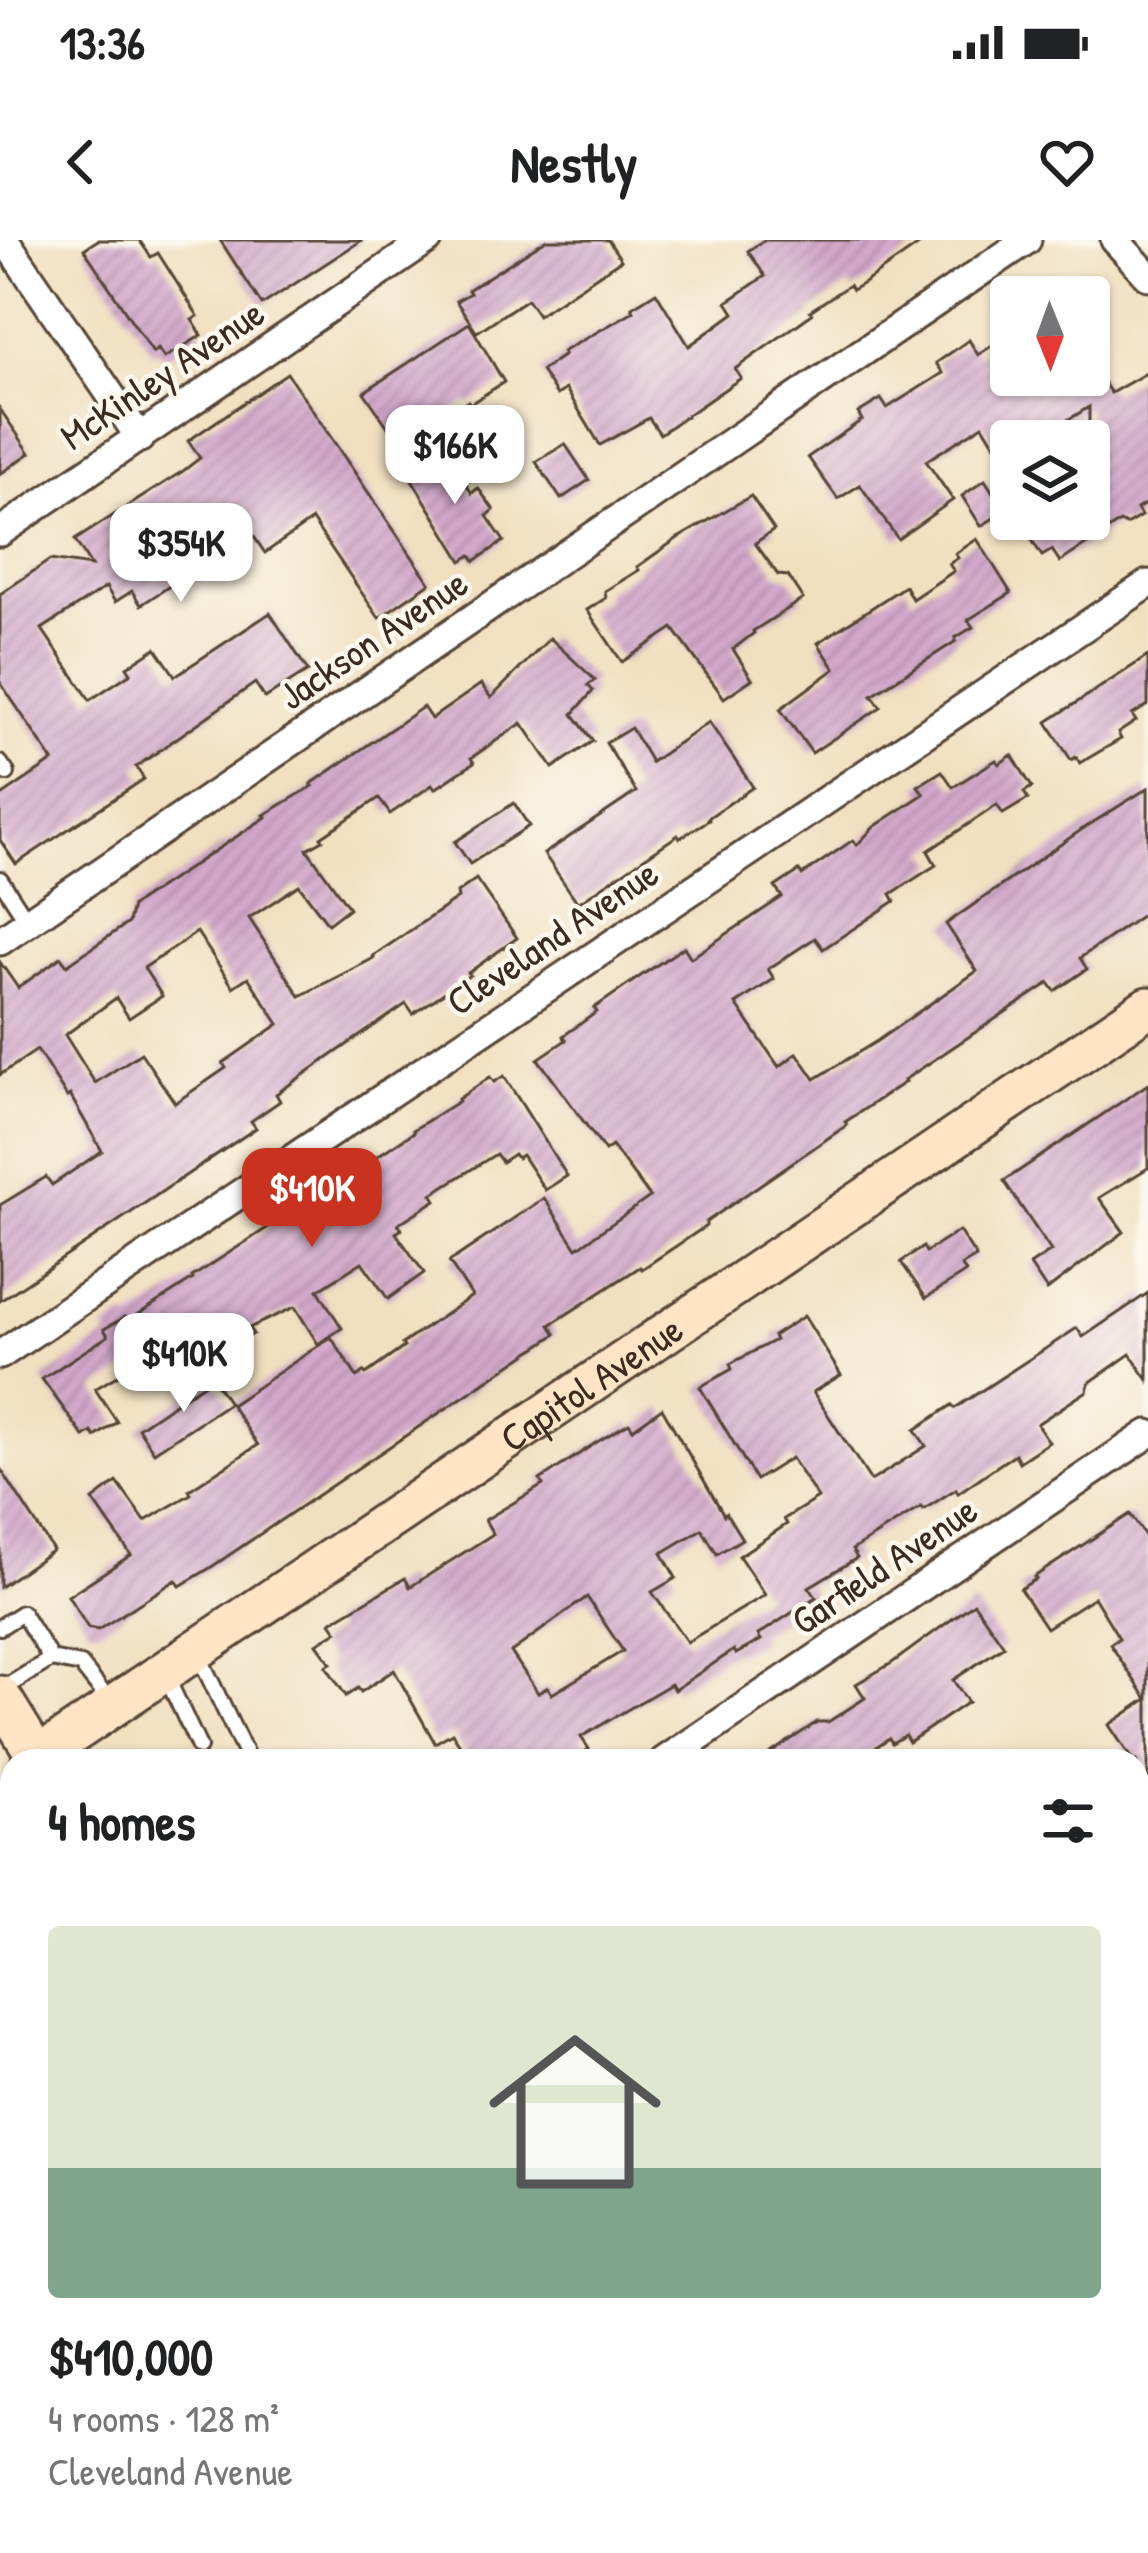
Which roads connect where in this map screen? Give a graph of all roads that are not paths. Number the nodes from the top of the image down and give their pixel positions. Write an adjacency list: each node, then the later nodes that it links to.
1 (5, 240): 6 (street)
2 (428, 240): 6 (street, McKinley Avenue)
3 (1027, 240): 10 (street, Jackson Avenue)
4 (1115, 240): 5 (street)
5 (1148, 276)
6 (140, 438): 7 (street, McKinley Avenue)
7 (0, 532)
8 (1148, 584): 13 (street, Cleveland Avenue)
9 (0, 879): 10 (lane)
10 (28, 922): 11 (street, Jackson Avenue)
11 (0, 941)
12 (1148, 1007): 17 (main road, Capitol Avenue)
13 (0, 1355)
14 (1148, 1434): 24 (street, Garfield Avenue)
15 (0, 1627): 16 (lane)
16 (51, 1658): 18 (lane); 19 (lane)
17 (180, 1661): 19 (main road, Capitol Avenue); 20 (lane); 23 (lane)
18 (0, 1694): 21 (main road)
19 (113, 1706): 22 (main road, Capitol Avenue)
20 (199, 1748)
21 (24, 1749)
22 (52, 1749)
23 (241, 1749)
24 (682, 1749)

